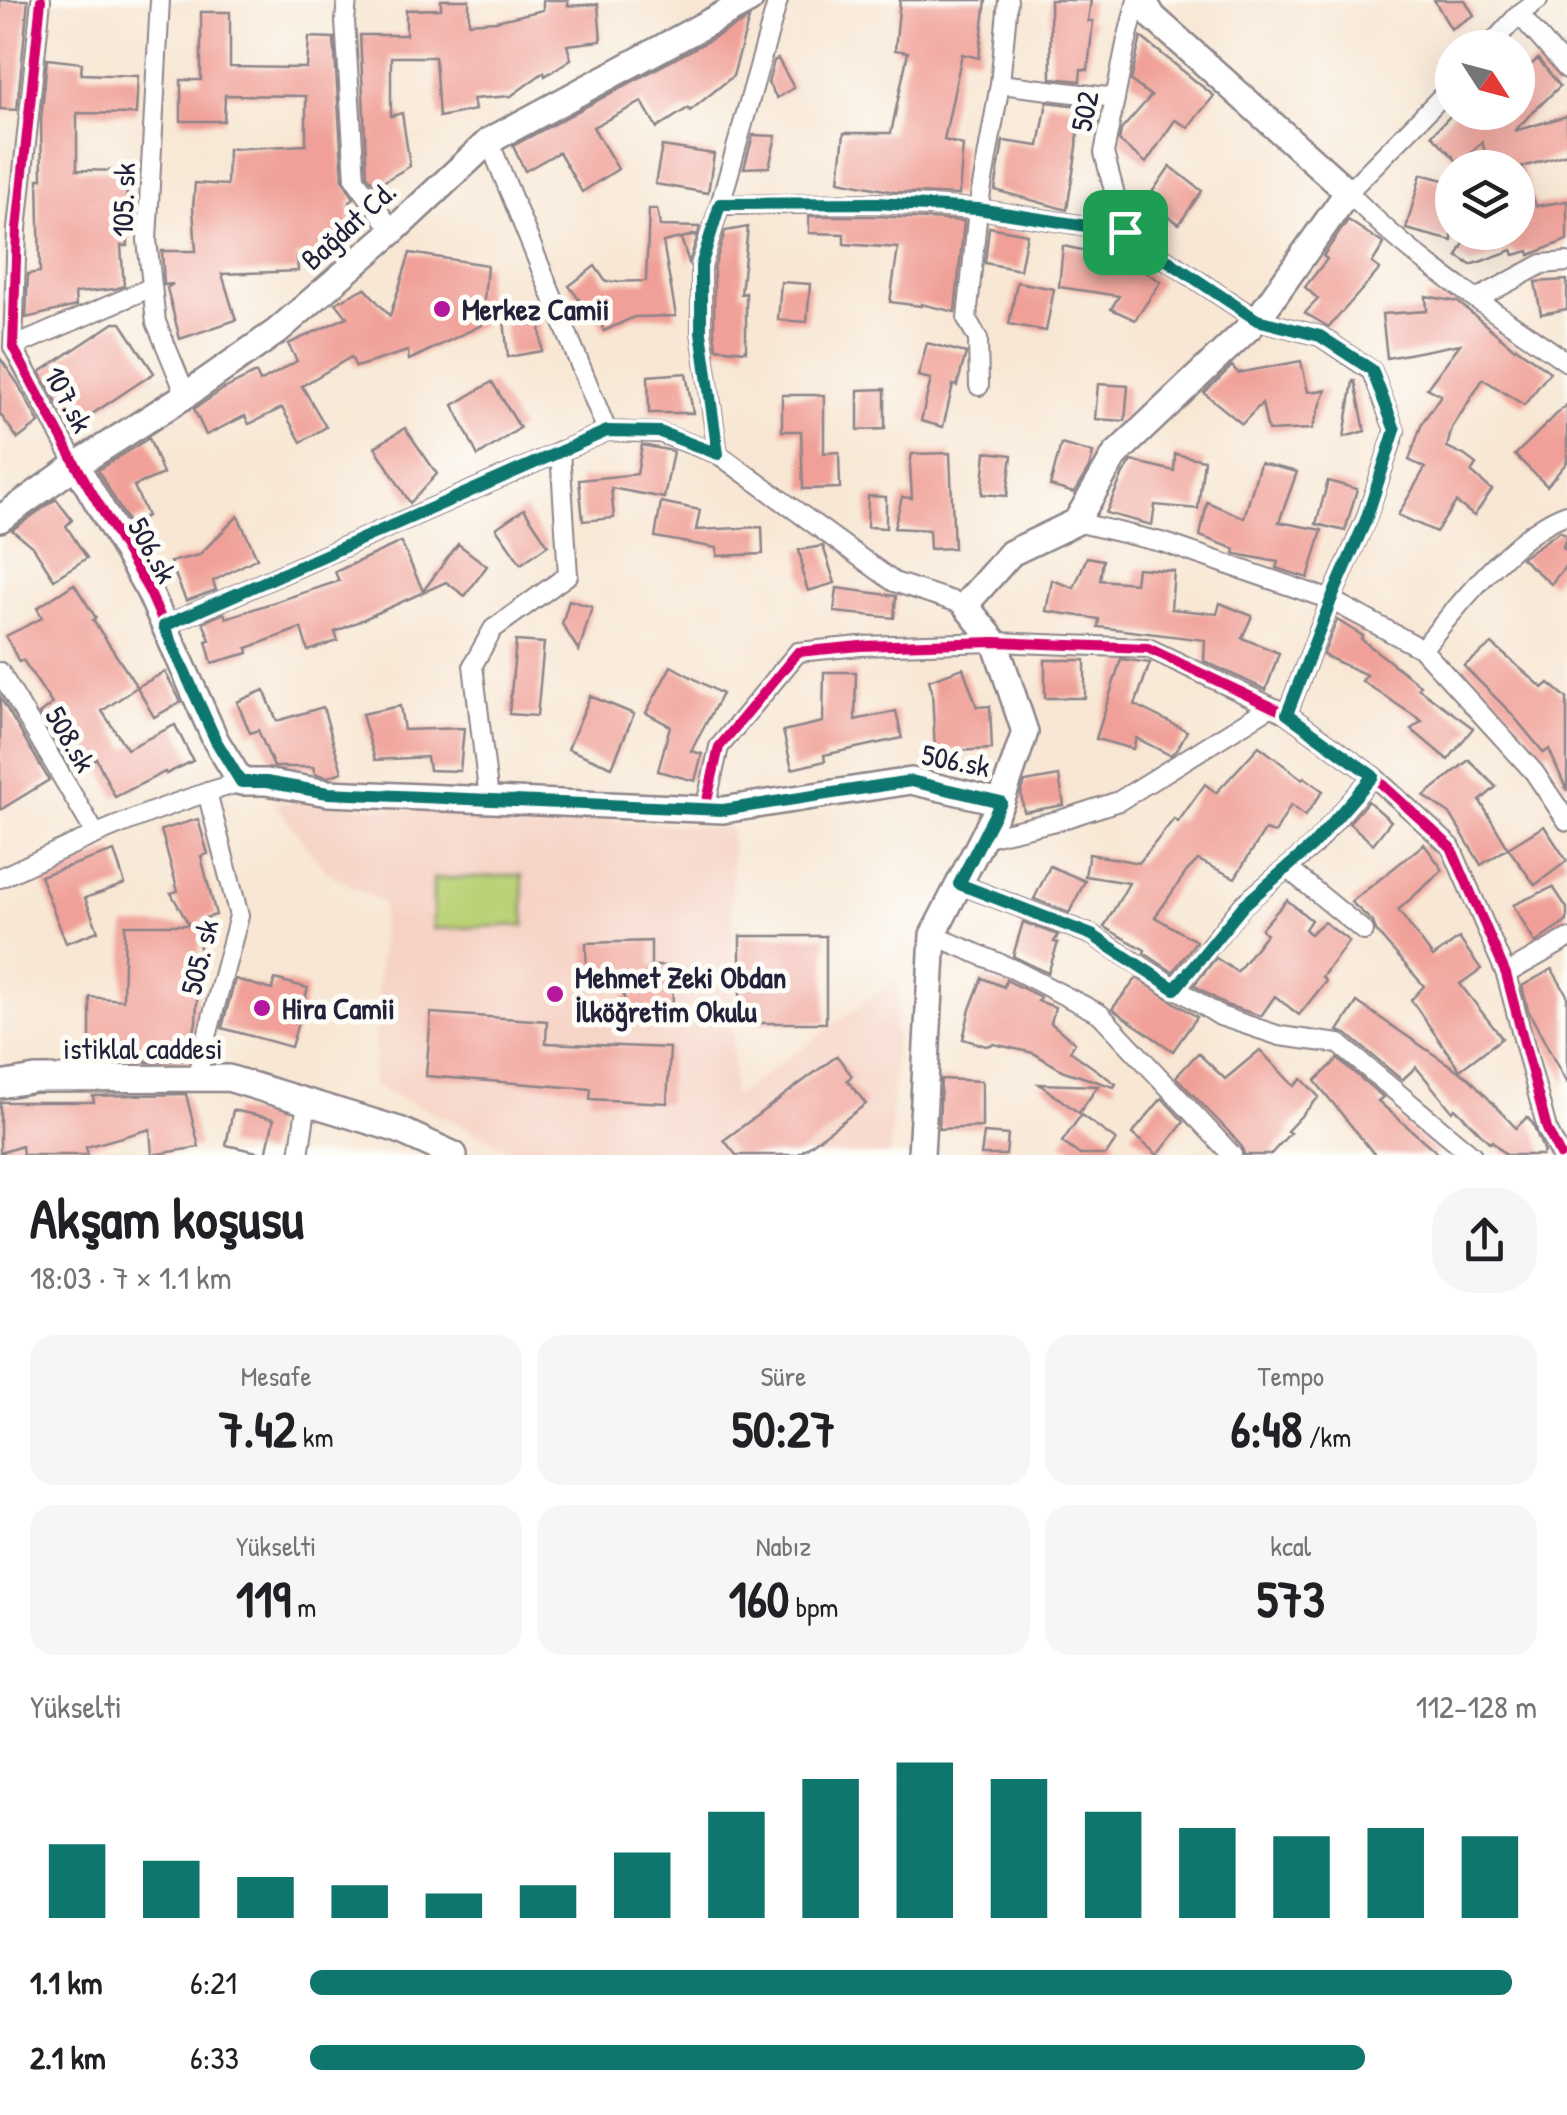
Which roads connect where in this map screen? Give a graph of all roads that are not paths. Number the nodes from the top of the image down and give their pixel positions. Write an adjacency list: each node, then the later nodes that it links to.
1 (41, 0): 19 (street, 107.sk)
2 (160, 0): 23 (street, 105. sk)
3 (347, 0): 20 (street)
4 (750, 0): 15 (main road, Bağdat Cd.)
5 (778, 0): 17 (street)
6 (1008, 0): 12 (street)
7 (1140, 0): 13 (street, 502); 16 (main road)
8 (1538, 0): 9 (street)
9 (1519, 14): 10 (street); 11 (street)
10 (1504, 30)
11 (1567, 69)
12 (1000, 84): 13 (street); 18 (street)
13 (1114, 98): 21 (street, 502)
14 (1435, 103): 16 (street)
15 (488, 140): 20 (main road, Bağdat Cd.); 30 (street)
16 (1348, 192): 24 (street); 25 (main road)
17 (720, 204): 18 (street); 32 (street)
18 (978, 209): 21 (street); 28 (street)
19 (8, 229): 26 (street, 107.sk)
20 (392, 230): 29 (main road, Bağdat Cd.)
21 (1125, 232): 25 (street)
22 (1567, 262): 24 (street)
23 (152, 287): 26 (street); 29 (street, 105. sk)
24 (1477, 299): 27 (street)
25 (1257, 320): 36 (main road); 37 (street)
26 (13, 346): 33 (street, 107.sk)
27 (1567, 362)
28 (980, 386)
29 (186, 395): 33 (main road, Bağdat Cd.)
30 (607, 431): 31 (street); 32 (street)
31 (560, 451): 39 (street); 47 (street)
32 (718, 454): 38 (street)
33 (76, 465): 35 (main road, Bağdat Cd.); 39 (main road, 506.sk)
34 (1567, 514): 41 (street)
35 (0, 519)
36 (1076, 522): 37 (street); 38 (main road)
37 (1331, 600): 41 (street); 43 (street)
38 (965, 604): 40 (main road)
39 (164, 626): 45 (main road, 506.sk)
40 (995, 642): 43 (street); 48 (main road); 49 (street)
41 (1422, 649): 50 (street)
42 (0, 672): 51 (street, 508.sk)
43 (1279, 710): 44 (street); 52 (street)
44 (1373, 776): 53 (street); 59 (street)
45 (241, 782): 46 (street); 47 (main road, 506.sk)
46 (207, 792): 51 (street); 61 (street, 505. sk)
47 (488, 800): 49 (main road, 506.sk)
48 (1001, 802): 49 (main road, 506.sk); 52 (main road)
49 (705, 809)
50 (1567, 821)
51 (94, 833): 54 (street)
52 (982, 838): 55 (main road)
53 (1287, 868): 56 (street); 60 (street)
54 (0, 878)
55 (959, 884): 57 (main road); 60 (street)
56 (1364, 932)
57 (934, 936): 66 (main road); 67 (street)
58 (1567, 939): 59 (street)
59 (1506, 974): 69 (street)
60 (1175, 989): 68 (street)
61 (196, 1078): 62 (main road, istiklal caddesi); 63 (main road, istiklal caddesi)
62 (0, 1085)
63 (307, 1102): 64 (street); 65 (main road, istiklal caddesi)
64 (298, 1155)
65 (454, 1155)
66 (921, 1155)
67 (1232, 1155)
68 (1472, 1155)
69 (1560, 1155)

